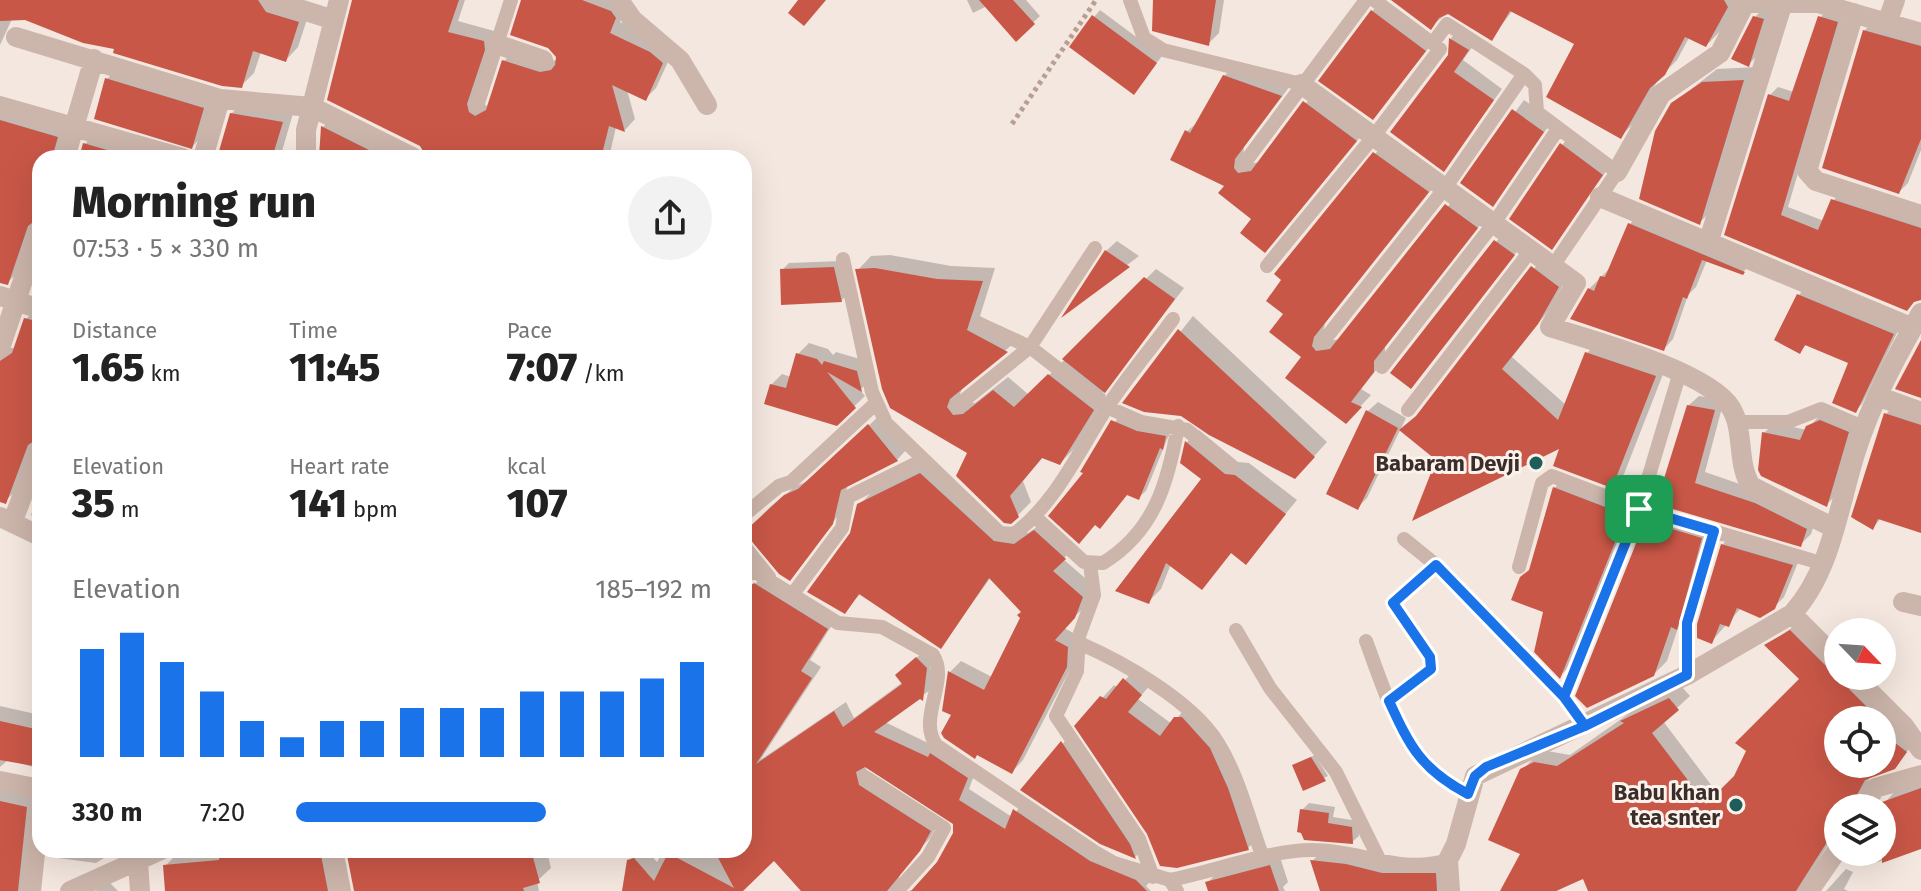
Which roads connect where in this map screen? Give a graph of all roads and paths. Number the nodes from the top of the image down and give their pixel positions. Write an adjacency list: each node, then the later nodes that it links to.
1 (271, 0): 11 (street)
2 (511, 0): 17 (lane)
3 (619, 0): 23 (street)
4 (1096, 0): 27 (path)
5 (1130, 0): 21 (lane)
6 (1366, 0): 21 (lane)
7 (1374, 0): 16 (lane)
8 (1895, 0): 13 (street)
9 (1742, 2): 10 (street); 37 (street)
10 (1783, 2): 12 (street); 42 (street)
11 (336, 10): 26 (street)
12 (1854, 13): 13 (street); 40 (street)
13 (1887, 23): 14 (street)
14 (1921, 33)
15 (16, 37): 18 (street)
16 (1433, 43): 20 (lane); 30 (lane)
17 (496, 44): 19 (street); 25 (lane)
18 (94, 59): 22 (street); 28 (street)
19 (543, 60)
20 (1524, 74): 29 (lane); 38 (lane)
21 (1301, 84): 30 (street); 36 (lane)
22 (220, 99): 26 (street); 33 (street)
23 (707, 105)
24 (0, 106): 28 (street)
25 (477, 106)
26 (312, 107): 34 (street); 35 (street)
27 (1012, 124)
28 (75, 128): 31 (street); 32 (street)
29 (1558, 129): 37 (lane); 41 (lane)
30 (1374, 136): 38 (street); 47 (lane)
31 (68, 150)
32 (135, 150)
33 (205, 150)
34 (306, 150)
35 (398, 150)
36 (1243, 165)
37 (1617, 172): 39 (lane)
38 (1445, 188): 41 (street); 54 (lane)
39 (1600, 197): 42 (street); 48 (lane)
40 (1921, 215)
41 (1494, 223): 45 (street); 57 (lane)
42 (1709, 240): 52 (street)
43 (32, 247): 49 (street)
44 (1095, 248): 55 (lane)
45 (1531, 250): 48 (street); 63 (lane)
46 (843, 259): 60 (lane)
47 (1267, 266)
48 (1553, 266): 58 (street)
49 (8, 298): 50 (street); 56 (street)
50 (32, 306)
51 (1173, 319): 62 (lane)
52 (1917, 320): 59 (street)
53 (980, 324): 55 (lane)
54 (1322, 343)
55 (1030, 347): 61 (lane); 62 (lane)
56 (0, 348)
57 (1382, 367)
58 (1680, 372): 65 (street); 72 (lane)
59 (1877, 396): 64 (street); 67 (street)
60 (876, 403): 68 (lane); 71 (lane)
61 (957, 406)
62 (1107, 407): 66 (lane); 73 (lane)
63 (1408, 410)
64 (1921, 412)
65 (1737, 422): 67 (lane); 75 (street)
66 (1178, 426): 70 (lane); 80 (lane)
67 (1865, 428): 75 (street)
68 (923, 460): 73 (lane); 86 (lane)
69 (32, 466): 74 (street)
70 (1231, 466)
71 (752, 508)
72 (1639, 509): 76 (lane); 83 (lane); 94 (lane)
73 (1034, 516): 80 (lane)
74 (6, 520): 77 (street)
75 (1834, 528): 81 (street)
76 (1714, 531): 81 (lane); 92 (lane)
77 (32, 532)
78 (1404, 539): 82 (lane)
79 (752, 556): 85 (lane)
80 (1090, 564): 90 (lane)
81 (1824, 564): 87 (street)
82 (1436, 565): 94 (lane); 95 (lane)
83 (1519, 567)
84 (752, 572): 85 (lane)
85 (774, 584): 86 (lane)
86 (792, 595): 112 (lane)
87 (1792, 614): 91 (street); 92 (street)
88 (1236, 630): 109 (lane)
89 (1366, 641): 95 (lane)
90 (1079, 643): 107 (lane); 112 (lane)
91 (1824, 646)
92 (1687, 675): 96 (street)
93 (1868, 690): 97 (street)
94 (1564, 697): 96 (lane)
95 (1389, 701): 102 (lane)
96 (1585, 726): 102 (street)
97 (1921, 750)
98 (1921, 775): 103 (street)
99 (865, 777): 118 (lane)
100 (0, 781): 101 (street)
101 (32, 789)
102 (1468, 794): 108 (street)
103 (1871, 794)
104 (35, 858): 114 (street)
105 (146, 858): 110 (street)
106 (335, 858): 117 (street)
107 (1263, 858): 109 (lane); 113 (lane)
108 (1448, 860): 109 (lane); 119 (street)
109 (1380, 861)
110 (138, 862): 115 (street); 116 (street)
111 (1826, 866): 120 (street)
112 (1153, 877): 113 (lane)
113 (1174, 885)
114 (31, 891)
115 (70, 891)
116 (140, 891)
117 (341, 891)
118 (897, 891)
119 (1450, 891)
120 (1809, 891)

